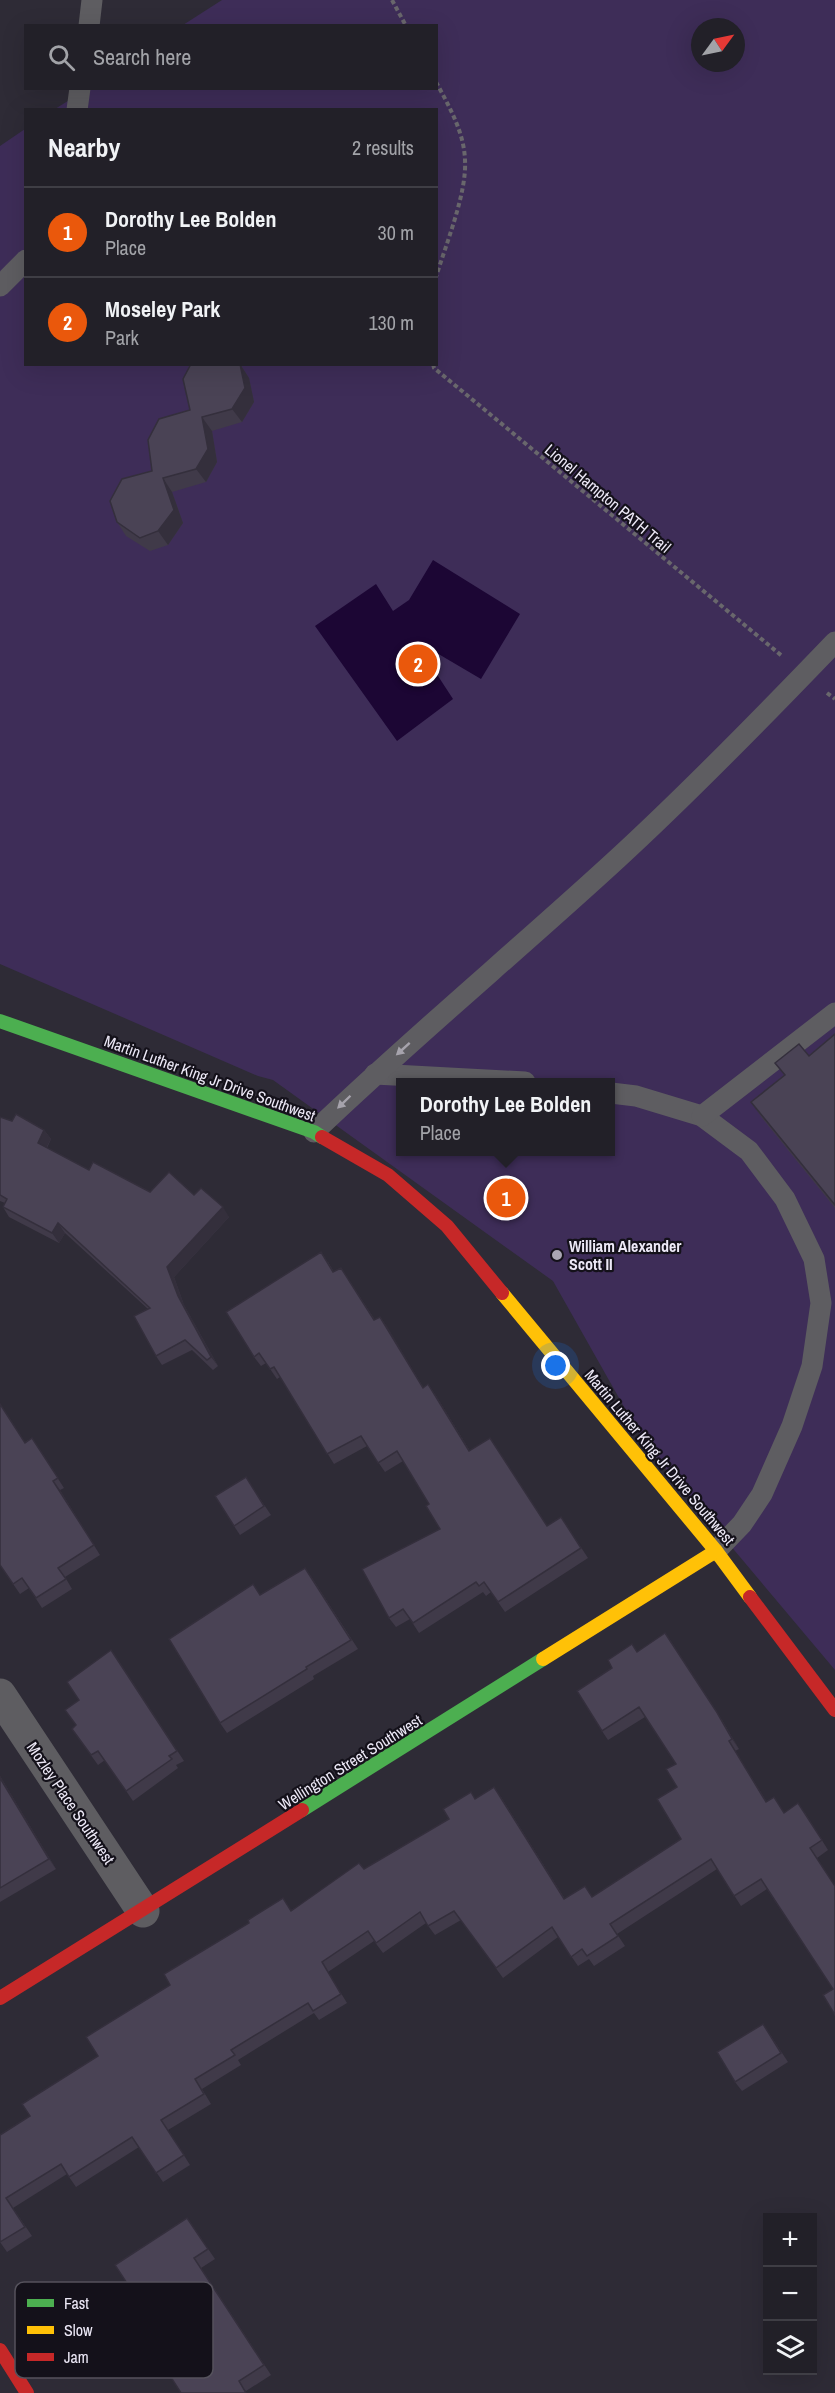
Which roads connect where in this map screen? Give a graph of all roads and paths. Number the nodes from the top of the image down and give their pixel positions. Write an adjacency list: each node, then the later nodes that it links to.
1 (92, 0): 3 (lane)
2 (392, 0): 4 (path)
3 (89, 24)
4 (404, 24)
5 (438, 86): 9 (path)
6 (80, 90): 7 (lane)
7 (77, 108)
8 (24, 262): 10 (lane)
9 (438, 270)
10 (0, 286)
11 (435, 366): 13 (path, Lionel Hampton PATH Trail)
12 (835, 642): 16 (lane, one-way to 16)
13 (771, 647)
14 (835, 1013): 19 (lane)
15 (0, 1021): 20 (main road, Martin Luther King Jr Drive Southwest)
16 (375, 1074): 17 (lane); 20 (lane, one-way to 20)
17 (442, 1078)
18 (615, 1093): 19 (lane)
19 (702, 1116): 21 (lane)
20 (314, 1132): 21 (main road, Martin Luther King Jr Drive Southwest)
21 (716, 1551): 23 (main road, Martin Luther King Jr Drive Southwest); 24 (main road, Wellington Street Southwest)
22 (0, 1695): 24 (street, Mozley Place Southwest)
23 (835, 1710)
24 (143, 1911): 25 (main road, Wellington Street Southwest)
25 (0, 1998)
26 (0, 2350): 27 (main road)
27 (15, 2374)
28 (18, 2378): 29 (main road)
29 (27, 2393)

